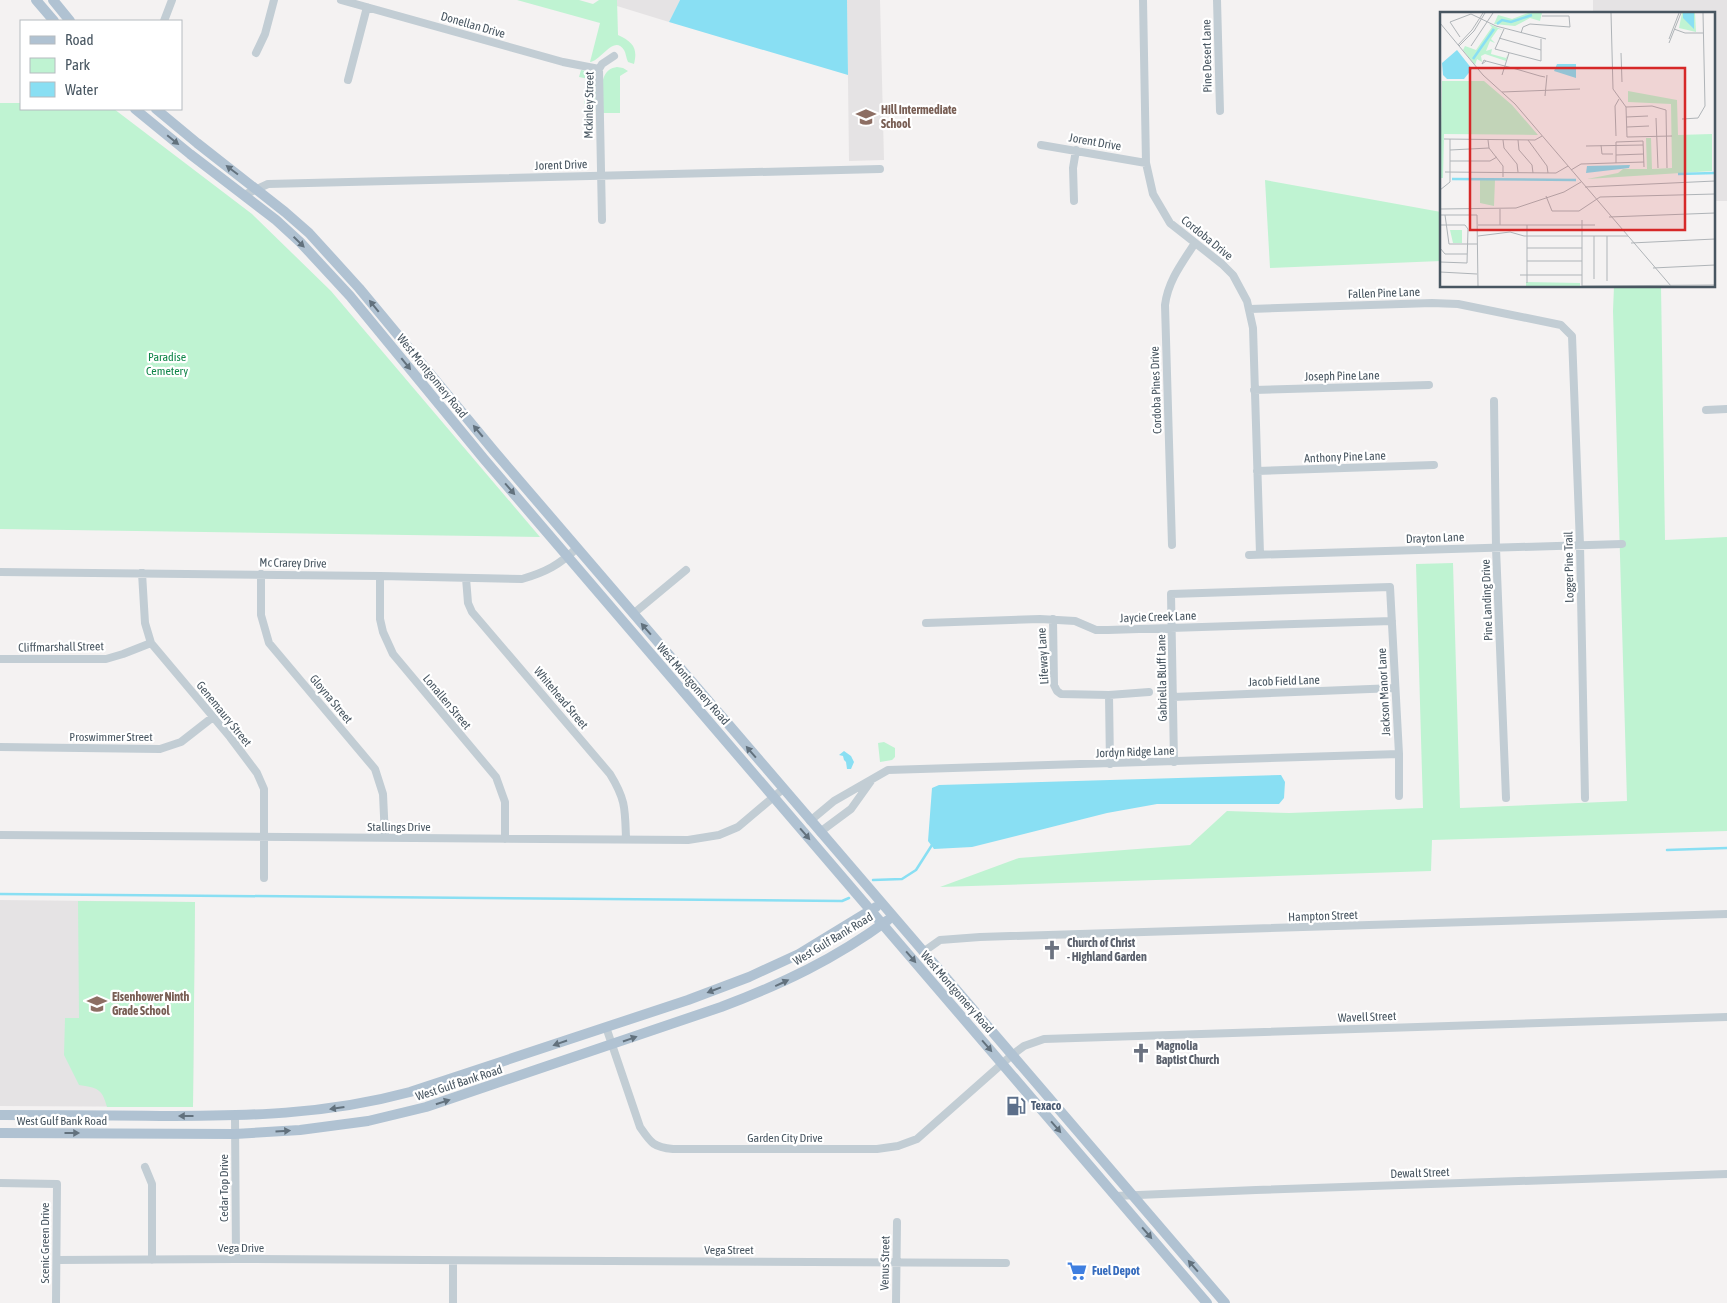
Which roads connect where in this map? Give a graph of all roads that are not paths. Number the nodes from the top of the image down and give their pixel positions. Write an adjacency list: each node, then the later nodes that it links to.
1 (36, 0): 9 (main road)
2 (53, 0): 10 (main road)
3 (172, 0): 11 (street)
4 (274, 0): 12 (street)
5 (341, 0): 8 (street, Donellan Drive)
6 (1143, 0): 21 (street, Cordoba Drive)
7 (1217, 0): 18 (street, Pine Desert Lane)
8 (367, 8): 14 (street, Donellan Drive); 15 (street)
9 (53, 20)
10 (69, 20)
11 (164, 20)
12 (256, 53)
13 (614, 56): 14 (street, Mckinley Street)
14 (599, 69): 23 (street, Mckinley Street)
15 (348, 80)
16 (136, 110): 25 (main road, West Montgomery Road, one-way to 25)
17 (157, 110): 24 (main road, West Montgomery Road, one-way to 17)
18 (1220, 111)
19 (1041, 145): 20 (street, Jorent Drive)
20 (1076, 150): 21 (street, Jorent Drive); 26 (street)
21 (1146, 163): 28 (street, Cordoba Drive)
22 (880, 169): 23 (street, Jorent Drive)
23 (601, 175): 24 (street, Jorent Drive); 27 (street, Mckinley Street)
24 (257, 189): 25 (street, Jorent Drive); 41 (main road, West Montgomery Road, one-way to 24)
25 (244, 195): 45 (main road, West Montgomery Road, one-way to 45)
26 (1074, 201)
27 (602, 220)
28 (1195, 243): 29 (street, Cordoba Drive); 39 (street, Cordoba Pines Drive)
29 (1250, 309): 30 (street, Fallen Pine Lane); 32 (street, Cordoba Drive)
30 (1572, 336): 40 (street, Logger Pine Trail)
31 (1429, 385): 32 (street, Joseph Pine Lane)
32 (1254, 390): 37 (street, Cordoba Drive)
33 (1494, 401): 42 (street, Pine Landing Drive)
34 (1727, 409): 35 (street)
35 (1706, 410)
36 (1434, 465): 37 (street, Anthony Pine Lane)
37 (1257, 470): 43 (street, Cordoba Drive)
38 (1622, 544): 40 (street, Drayton Lane)
39 (1172, 545)
40 (1580, 545): 42 (street, Drayton Lane); 74 (street, Logger Pine Trail)
41 (577, 548): 45 (street, Mc Crarey Drive); 53 (main road, West Montgomery Road)
42 (1496, 548): 43 (street, Drayton Lane); 73 (street, Pine Landing Drive)
43 (1260, 554): 44 (street, Drayton Lane)
44 (1249, 555)
45 (568, 557): 51 (street, Mc Crarey Drive); 72 (main road, West Montgomery Road)
46 (686, 570): 53 (street)
47 (0, 572): 48 (street, Mc Crarey Drive)
48 (142, 573): 49 (street, Mc Crarey Drive); 58 (street, Genemaury Street)
49 (261, 574): 50 (street, Mc Crarey Drive); 79 (street, Gloyna Street)
50 (380, 576): 51 (street, Mc Crarey Drive); 80 (street, Lonallen Street)
51 (466, 578): 81 (street, Whitehead Street)
52 (1390, 587): 55 (street, Jackson Manor Lane); 57 (street, Gabriella Bluff Lane)
53 (633, 614): 70 (main road, West Montgomery Road, one-way to 53)
54 (1053, 619): 56 (street, Jaycie Creek Lane); 57 (street, Jaycie Creek Lane); 62 (street, Lifeway Lane)
55 (1392, 621): 57 (street, Jaycie Creek Lane); 60 (street, Jackson Manor Lane)
56 (926, 623)
57 (1172, 627): 63 (street, Gabriella Bluff Lane)
58 (151, 643): 59 (street, Cliffmarshall Street); 64 (street, Genemaury Street)
59 (0, 659)
60 (1395, 688): 63 (street, Jacob Field Lane); 66 (street, Jackson Manor Lane)
61 (1149, 692): 62 (street)
62 (1109, 695): 68 (street)
63 (1173, 697): 67 (street, Gabriella Bluff Lane)
64 (213, 718): 65 (street, Proswimmer Street); 78 (street, Genemaury Street)
65 (0, 747)
66 (1399, 754): 67 (street, Jordyn Ridge Lane); 71 (street, Jackson Manor Lane)
67 (1174, 762): 68 (street, Jordyn Ridge Lane)
68 (1110, 764): 69 (street, Jordyn Ridge Lane)
69 (873, 778): 75 (street, Jordyn Ridge Lane); 76 (street)
70 (783, 789): 72 (street, Stallings Drive); 75 (main road, West Montgomery Road)
71 (1399, 796)
72 (774, 797): 81 (street, Stallings Drive); 84 (main road, West Montgomery Road, one-way to 84)
73 (1506, 798)
74 (1585, 798)
75 (810, 821): 76 (main road, West Montgomery Road)
76 (820, 832): 83 (main road, West Montgomery Road)
77 (0, 836): 78 (street, Stallings Drive)
78 (265, 837): 79 (street, Stallings Drive); 82 (street, Genemaury Street)
79 (385, 838): 80 (street, Stallings Drive)
80 (505, 839): 81 (street, Stallings Drive)
81 (626, 839)
82 (264, 878)
83 (881, 904): 84 (main road, West Gulf Bank Road); 86 (main road, West Montgomery Road)
84 (871, 910): 87 (main road, West Montgomery Road); 89 (main road, West Gulf Bank Road)
85 (1727, 914): 88 (street, Hampton Street)
86 (892, 917): 87 (main road, West Gulf Bank Road); 88 (main road, West Montgomery Road)
87 (882, 924): 90 (main road, West Gulf Bank Road, one-way to 87); 95 (main road, West Montgomery Road, one-way to 95)
88 (923, 952): 94 (main road, West Montgomery Road)
89 (749, 977): 90 (main road); 92 (main road, West Gulf Bank Road, one-way to 92)
90 (756, 994): 93 (main road, West Gulf Bank Road, one-way to 90)
91 (1727, 1017): 94 (street, Wavell Street)
92 (606, 1027): 93 (street, Garden City Drive); 96 (main road, West Gulf Bank Road, one-way to 96)
93 (612, 1045): 95 (street, Garden City Drive); 97 (main road, West Gulf Bank Road)
94 (1012, 1055): 95 (street, Garden City Drive); 109 (main road, West Montgomery Road)
95 (1002, 1063): 110 (main road, West Montgomery Road, one-way to 110)
96 (488, 1067): 97 (main road); 98 (main road, West Gulf Bank Road)
97 (494, 1085): 102 (main road, West Gulf Bank Road, one-way to 97)
98 (364, 1103): 101 (main road, West Gulf Bank Road, one-way to 101); 102 (main road)
99 (0, 1115): 100 (main road, West Gulf Bank Road)
100 (98, 1115): 101 (main road, West Gulf Bank Road, one-way to 100); 104 (main road)
101 (234, 1116): 105 (street, Cedar Top Drive)
102 (368, 1121): 105 (main road, West Gulf Bank Road, one-way to 102)
103 (0, 1133): 104 (main road, West Gulf Bank Road, one-way to 104)
104 (98, 1134): 105 (main road, West Gulf Bank Road)
105 (235, 1134): 112 (street, Cedar Top Drive)
106 (145, 1167): 114 (street)
107 (1727, 1174): 109 (street, Dewalt Street)
108 (0, 1183): 113 (street, Scenic Green Drive)
109 (1132, 1195): 110 (street, Dewalt Street); 122 (main road, West Montgomery Road, one-way to 109)
110 (1115, 1196): 121 (main road, West Montgomery Road, one-way to 121)
111 (897, 1222): 116 (street, Venus Street)
112 (236, 1259): 114 (street, Vega Drive); 115 (street, Vega Drive)
113 (57, 1260): 114 (street, Vega Drive); 118 (street, Scenic Green Drive)
114 (152, 1260)
115 (452, 1261): 116 (street, Vega Street); 119 (street)
116 (897, 1261): 117 (street, Vega Street); 120 (street, Venus Street)
117 (1006, 1263)
118 (56, 1303)
119 (454, 1303)
120 (896, 1303)
121 (1207, 1303)
122 (1224, 1303)

